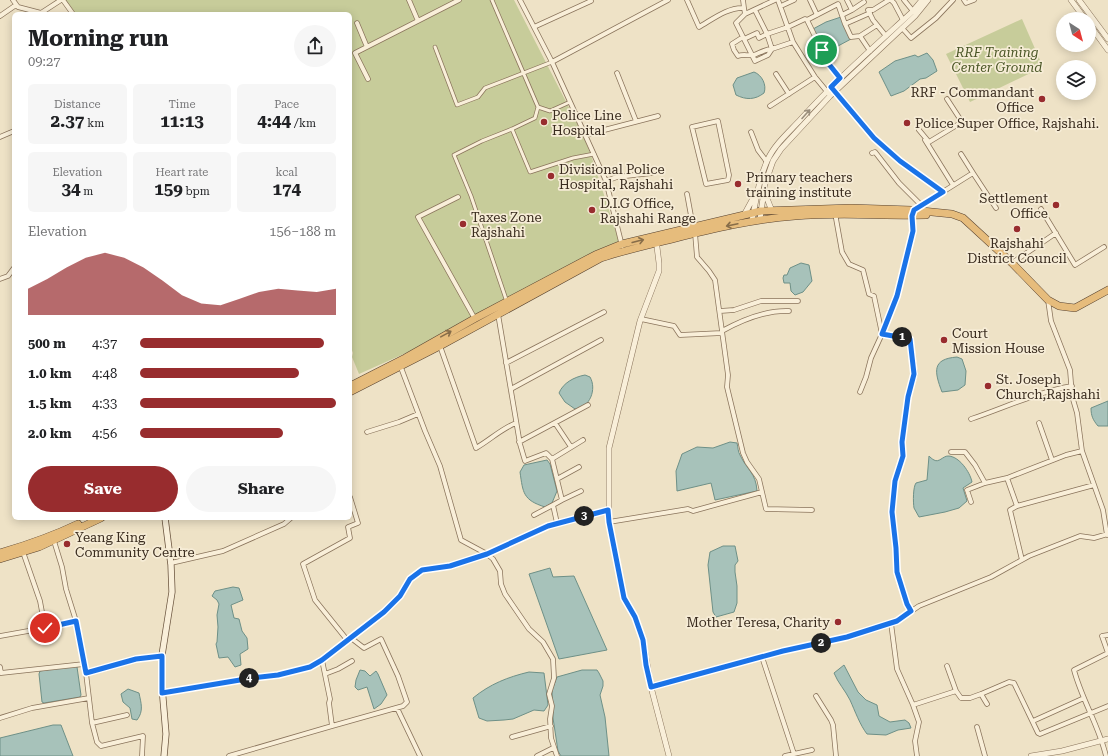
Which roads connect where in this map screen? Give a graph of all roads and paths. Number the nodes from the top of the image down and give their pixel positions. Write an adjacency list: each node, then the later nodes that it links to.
1 (13, 0): 27 (street)
2 (62, 0): 35 (street); 36 (street)
3 (409, 0): 44 (street)
4 (459, 0): 44 (street)
5 (492, 0): 66 (street)
6 (520, 0): 48 (street)
7 (590, 0): 48 (street)
8 (668, 0): 64 (street)
9 (687, 0): 29 (street)
10 (743, 0): 29 (street)
11 (775, 0): 30 (street)
12 (778, 0): 28 (street)
13 (794, 0): 28 (street)
14 (810, 0): 39 (street)
15 (847, 0): 31 (street)
16 (899, 0): 26 (street)
17 (904, 0): 33 (street)
18 (922, 0): 33 (street)
19 (928, 0): 50 (street)
20 (953, 0): 50 (street)
21 (964, 0): 22 (street)
22 (974, 0)
23 (1071, 0): 37 (street)
24 (1079, 0): 56 (street)
25 (864, 1): 31 (street); 32 (street)
26 (891, 1): 32 (street); 43 (street)
27 (16, 5): 34 (street); 41 (street)
28 (781, 6): 49 (street)
29 (744, 8): 38 (street)
30 (755, 10): 38 (street); 51 (street)
31 (852, 10): 40 (street)
32 (869, 11): 46 (street); 47 (street)
33 (913, 11): 43 (street)
34 (37, 12)
35 (43, 12)
36 (71, 12)
37 (1080, 12)
38 (745, 14): 55 (street)
39 (817, 15): 40 (street); 42 (street)
40 (842, 15): 46 (street)
41 (0, 16)
42 (807, 20): 49 (street); 69 (street)
43 (903, 20): 54 (street)
44 (418, 21): 58 (street)
45 (357, 23): 58 (street)
46 (845, 24): 53 (street)
47 (877, 25): 53 (street); 54 (street)
48 (534, 27): 64 (street)
49 (788, 27): 51 (street); 57 (street)
50 (902, 28): 71 (street)
51 (768, 34): 55 (street); 60 (street)
52 (1096, 34): 61 (street)
53 (860, 36): 62 (street)
54 (886, 36): 62 (street)
55 (744, 38): 63 (street); 63 (street)
56 (1108, 40)
57 (793, 42): 60 (street); 68 (street)
58 (367, 47): 70 (street)
59 (435, 47): 66 (street)
60 (772, 49): 63 (street)
61 (1108, 50)
62 (870, 51): 69 (street)
63 (752, 55)
64 (552, 62): 66 (street); 74 (street)
65 (617, 73): 78 (street)
66 (523, 74): 76 (street)
67 (776, 74): 72 (street)
68 (815, 76): 71 (street); 72 (street)
69 (840, 78): 71 (street)
70 (368, 79)
71 (830, 93): 87 (street, one-way to 71); 94 (street); 95 (street)
72 (789, 94): 75 (street)
73 (947, 99): 92 (street)
74 (570, 102): 76 (street); 82 (street)
75 (770, 106)
76 (538, 107): 79 (street)
77 (658, 116): 78 (street)
78 (636, 121): 82 (street)
79 (512, 129): 85 (street); 119 (street)
80 (12, 132): 83 (street)
81 (750, 132): 87 (street)
82 (585, 135): 85 (street)
83 (0, 137)
84 (872, 153): 98 (street)
85 (594, 154): 91 (street)
86 (961, 154): 88 (street)
87 (767, 162): 93 (street)
88 (973, 173): 92 (street); 99 (street)
89 (652, 174): 91 (street)
90 (728, 180): 90 (street)
91 (606, 181): 112 (street)
92 (953, 185): 95 (street)
93 (758, 189): 102 (street); 105 (street)
94 (764, 191): 101 (street); 102 (street)
95 (943, 192): 98 (street)
96 (687, 194): 108 (street)
97 (458, 197): 125 (street)
98 (922, 205): 104 (street)
99 (996, 208)
100 (1041, 209): 109 (street)
101 (772, 211): 102 (highway); 103 (highway)
102 (757, 212): 105 (highway); 106 (street); 107 (street)
103 (835, 212): 104 (highway); 106 (highway); 127 (street)
104 (913, 213): 113 (highway); 127 (street)
105 (744, 215): 108 (highway)
106 (760, 219): 107 (highway)
107 (752, 221): 108 (highway, one-way to 108)
108 (694, 230): 110 (highway); 120 (street)
109 (1056, 233): 111 (street); 113 (street)
110 (656, 239): 112 (highway); 124 (street)
111 (1104, 247)
112 (623, 248): 119 (highway); 123 (highway)
113 (1012, 263): 117 (highway)
114 (12, 271): 115 (street)
115 (0, 279)
116 (1108, 290): 117 (highway)
117 (1048, 300): 133 (street)
118 (798, 301): 120 (street)
119 (507, 302): 125 (highway)
120 (720, 311): 126 (street)
121 (789, 311): 126 (street)
122 (604, 312): 130 (street)
123 (498, 314): 125 (highway); 130 (street)
124 (641, 318): 126 (street); 163 (street)
125 (476, 322): 129 (highway); 131 (highway, one-way to 125)
126 (722, 332): 157 (street)
127 (882, 334): 136 (street); 180 (street)
128 (601, 340): 134 (street)
129 (440, 346): 131 (highway); 140 (street)
130 (506, 363): 134 (street)
131 (399, 364): 132 (highway); 135 (highway); 138 (street)
132 (352, 385)
133 (1072, 386): 139 (street); 147 (street)
134 (511, 389): 140 (street)
135 (352, 391)
136 (860, 392)
137 (588, 405): 141 (street)
138 (418, 414): 143 (street); 176 (street)
139 (971, 418)
140 (516, 423): 145 (street)
141 (555, 423): 145 (street); 146 (street)
142 (1039, 423): 150 (street)
143 (366, 432)
144 (583, 440): 146 (street)
145 (519, 442): 149 (street)
146 (570, 447): 149 (street)
147 (1082, 451): 150 (street); 155 (street)
148 (951, 452): 154 (street)
149 (552, 459): 153 (street)
150 (1052, 460): 152 (street)
151 (579, 466): 153 (street)
152 (1007, 478): 154 (street); 162 (street)
153 (557, 479): 158 (street)
154 (985, 483): 159 (street)
155 (1094, 485): 162 (street); 172 (street)
156 (581, 491): 158 (street)
157 (762, 492): 164 (street); 170 (street)
158 (562, 500): 161 (street)
159 (971, 502)
160 (352, 504): 186 (street)
161 (553, 505): 165 (street); 171 (street)
162 (1017, 506): 178 (street)
163 (608, 510): 170 (street); 171 (street)
164 (812, 510)
165 (534, 515)
166 (86, 520): 175 (highway)
167 (97, 520): 173 (highway)
168 (165, 520): 179 (main road)
169 (289, 520): 179 (street)
170 (609, 522): 196 (street)
171 (557, 523): 176 (street)
172 (1107, 534): 178 (street)
173 (54, 541): 174 (highway); 181 (street)
174 (23, 552): 177 (highway); 183 (street)
175 (0, 553)
176 (487, 554): 186 (street); 213 (street)
177 (0, 559)
178 (1022, 560): 180 (street)
179 (171, 563): 187 (main road)
180 (911, 611): 182 (street)
181 (76, 621): 183 (street); 191 (street)
182 (891, 623): 188 (street); 204 (street)
183 (45, 628): 185 (street)
184 (1108, 634): 202 (street)
185 (0, 636)
186 (349, 639): 189 (street); 206 (street)
187 (162, 656): 194 (street); 198 (main road)
188 (762, 657): 196 (street); 219 (street)
189 (322, 660): 195 (street); 198 (street)
190 (352, 661): 195 (street)
191 (84, 664): 193 (street); 194 (street)
192 (947, 666): 197 (street)
193 (0, 667)
194 (86, 673): 201 (street)
195 (325, 674): 212 (street)
196 (651, 687): 226 (street)
197 (956, 691): 199 (street); 204 (street)
198 (162, 693): 221 (main road)
199 (982, 694): 203 (street); 210 (street)
200 (816, 696): 228 (street)
201 (89, 698): 209 (street); 211 (street)
202 (1084, 698): 207 (street); 210 (street)
203 (987, 704)
204 (913, 705): 229 (street)
205 (1108, 706): 207 (street)
206 (397, 708): 212 (street); 223 (street)
207 (1090, 713): 210 (street); 216 (street)
208 (127, 715): 211 (street)
209 (0, 718)
210 (1033, 721)
211 (92, 723): 220 (street)
212 (332, 726): 222 (street)
213 (550, 726): 215 (street); 217 (street)
214 (977, 727): 230 (street)
215 (512, 737)
216 (1105, 740): 231 (street); 232 (street)
217 (553, 748): 224 (street); 225 (street)
218 (812, 750): 219 (street)
219 (794, 754): 227 (street)
220 (142, 756)
221 (164, 756)
222 (229, 756)
223 (420, 756)
224 (537, 756)
225 (557, 756)
226 (669, 756)
227 (785, 756)
228 (836, 756)
229 (917, 756)
230 (985, 756)
231 (1031, 756)
232 (1106, 756)

